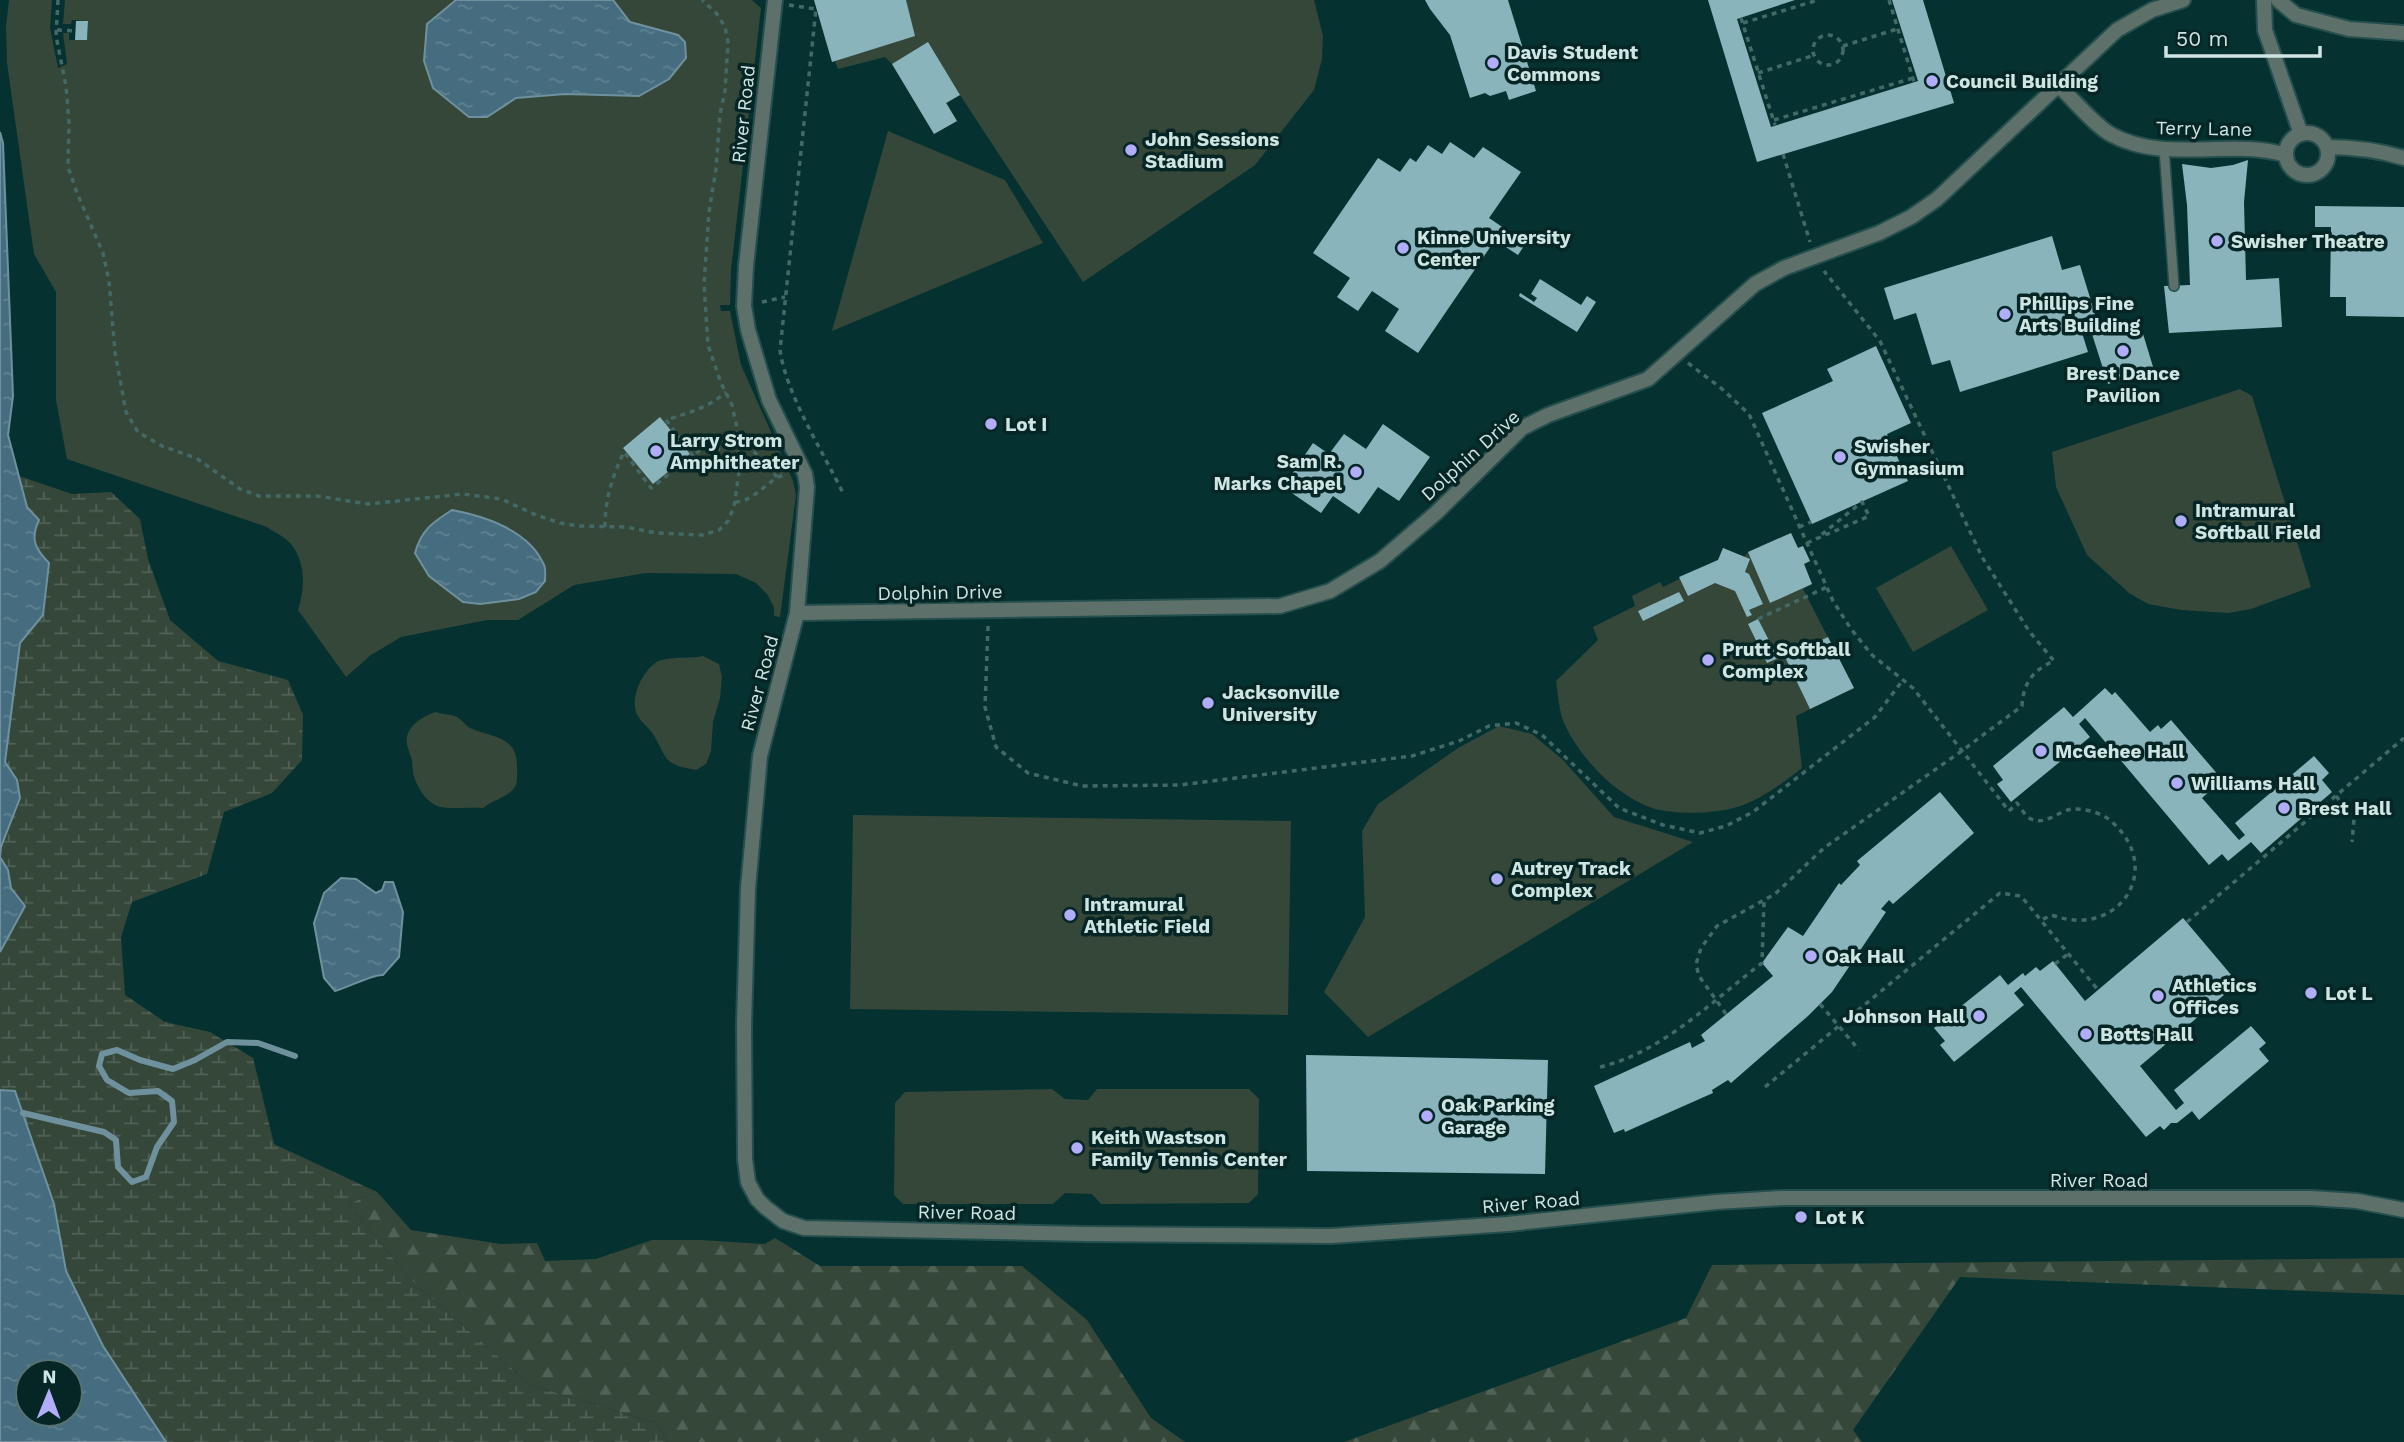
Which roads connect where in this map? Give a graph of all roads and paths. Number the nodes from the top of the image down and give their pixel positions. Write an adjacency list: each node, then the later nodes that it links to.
1 (58, 0): 12 (path)
2 (702, 0): 30 (path)
3 (1818, 0): 10 (path)
4 (1889, 0): 11 (path)
5 (2183, 0): 18 (street, Dolphin Drive)
6 (2264, 0): 19 (street)
7 (2278, 0): 14 (street)
8 (774, 1): 27 (path); 44 (street, River Road)
9 (1741, 18): 10 (path)
10 (1743, 23): 17 (path)
11 (1898, 29): 15 (path); 17 (path)
12 (57, 30): 13 (path); 38 (path)
13 (75, 31)
14 (2404, 33)
15 (1843, 46): 16 (path); 16 (path)
16 (1815, 55): 17 (path)
17 (1759, 73)
18 (2057, 84): 21 (street, Terry Lane); 25 (street, Dolphin Drive)
19 (2301, 134): 20 (street); 23 (street)
20 (2327, 147): 23 (street); 24 (street)
21 (2164, 149): 23 (street, Terry Lane); 26 (lane)
22 (1783, 154): 25 (path)
23 (2286, 155)
24 (2404, 158)
25 (1814, 256): 29 (street, Dolphin Drive); 48 (path)
26 (2174, 286)
27 (786, 297): 28 (path); 35 (path)
28 (756, 303)
29 (1676, 354): 39 (path); 43 (street, Dolphin Drive)
30 (726, 392): 31 (path); 32 (path)
31 (738, 446): 32 (path); 34 (path); 36 (path)
32 (693, 456): 38 (path)
33 (789, 473): 34 (path)
34 (777, 477): 36 (path)
35 (843, 493)
36 (735, 502): 38 (path)
37 (1811, 522): 39 (path)
38 (605, 527)
39 (1799, 527): 41 (path)
40 (1816, 539): 40 (path); 41 (path)
41 (1807, 543): 42 (path)
42 (1826, 587): 45 (path); 46 (path)
43 (989, 610): 44 (street, Dolphin Drive); 46 (path)
44 (797, 613): 64 (street, River Road)
45 (1758, 619)
46 (1903, 680): 48 (path)
47 (2404, 738): 49 (path)
48 (1963, 750): 51 (path); 52 (path)
49 (2336, 796): 50 (path); 53 (path)
50 (2352, 842)
51 (1764, 900): 57 (path); 57 (path)
52 (2041, 920): 54 (path); 60 (path)
53 (2186, 922)
54 (2068, 954): 55 (path); 56 (path)
55 (2055, 964)
56 (2098, 990)
57 (1715, 999): 59 (path); 62 (path)
58 (1819, 1004): 60 (path)
59 (1726, 1014)
60 (1838, 1026): 61 (path); 63 (path)
61 (1859, 1051)
62 (1600, 1067)
63 (1765, 1087)
64 (2404, 1210)

